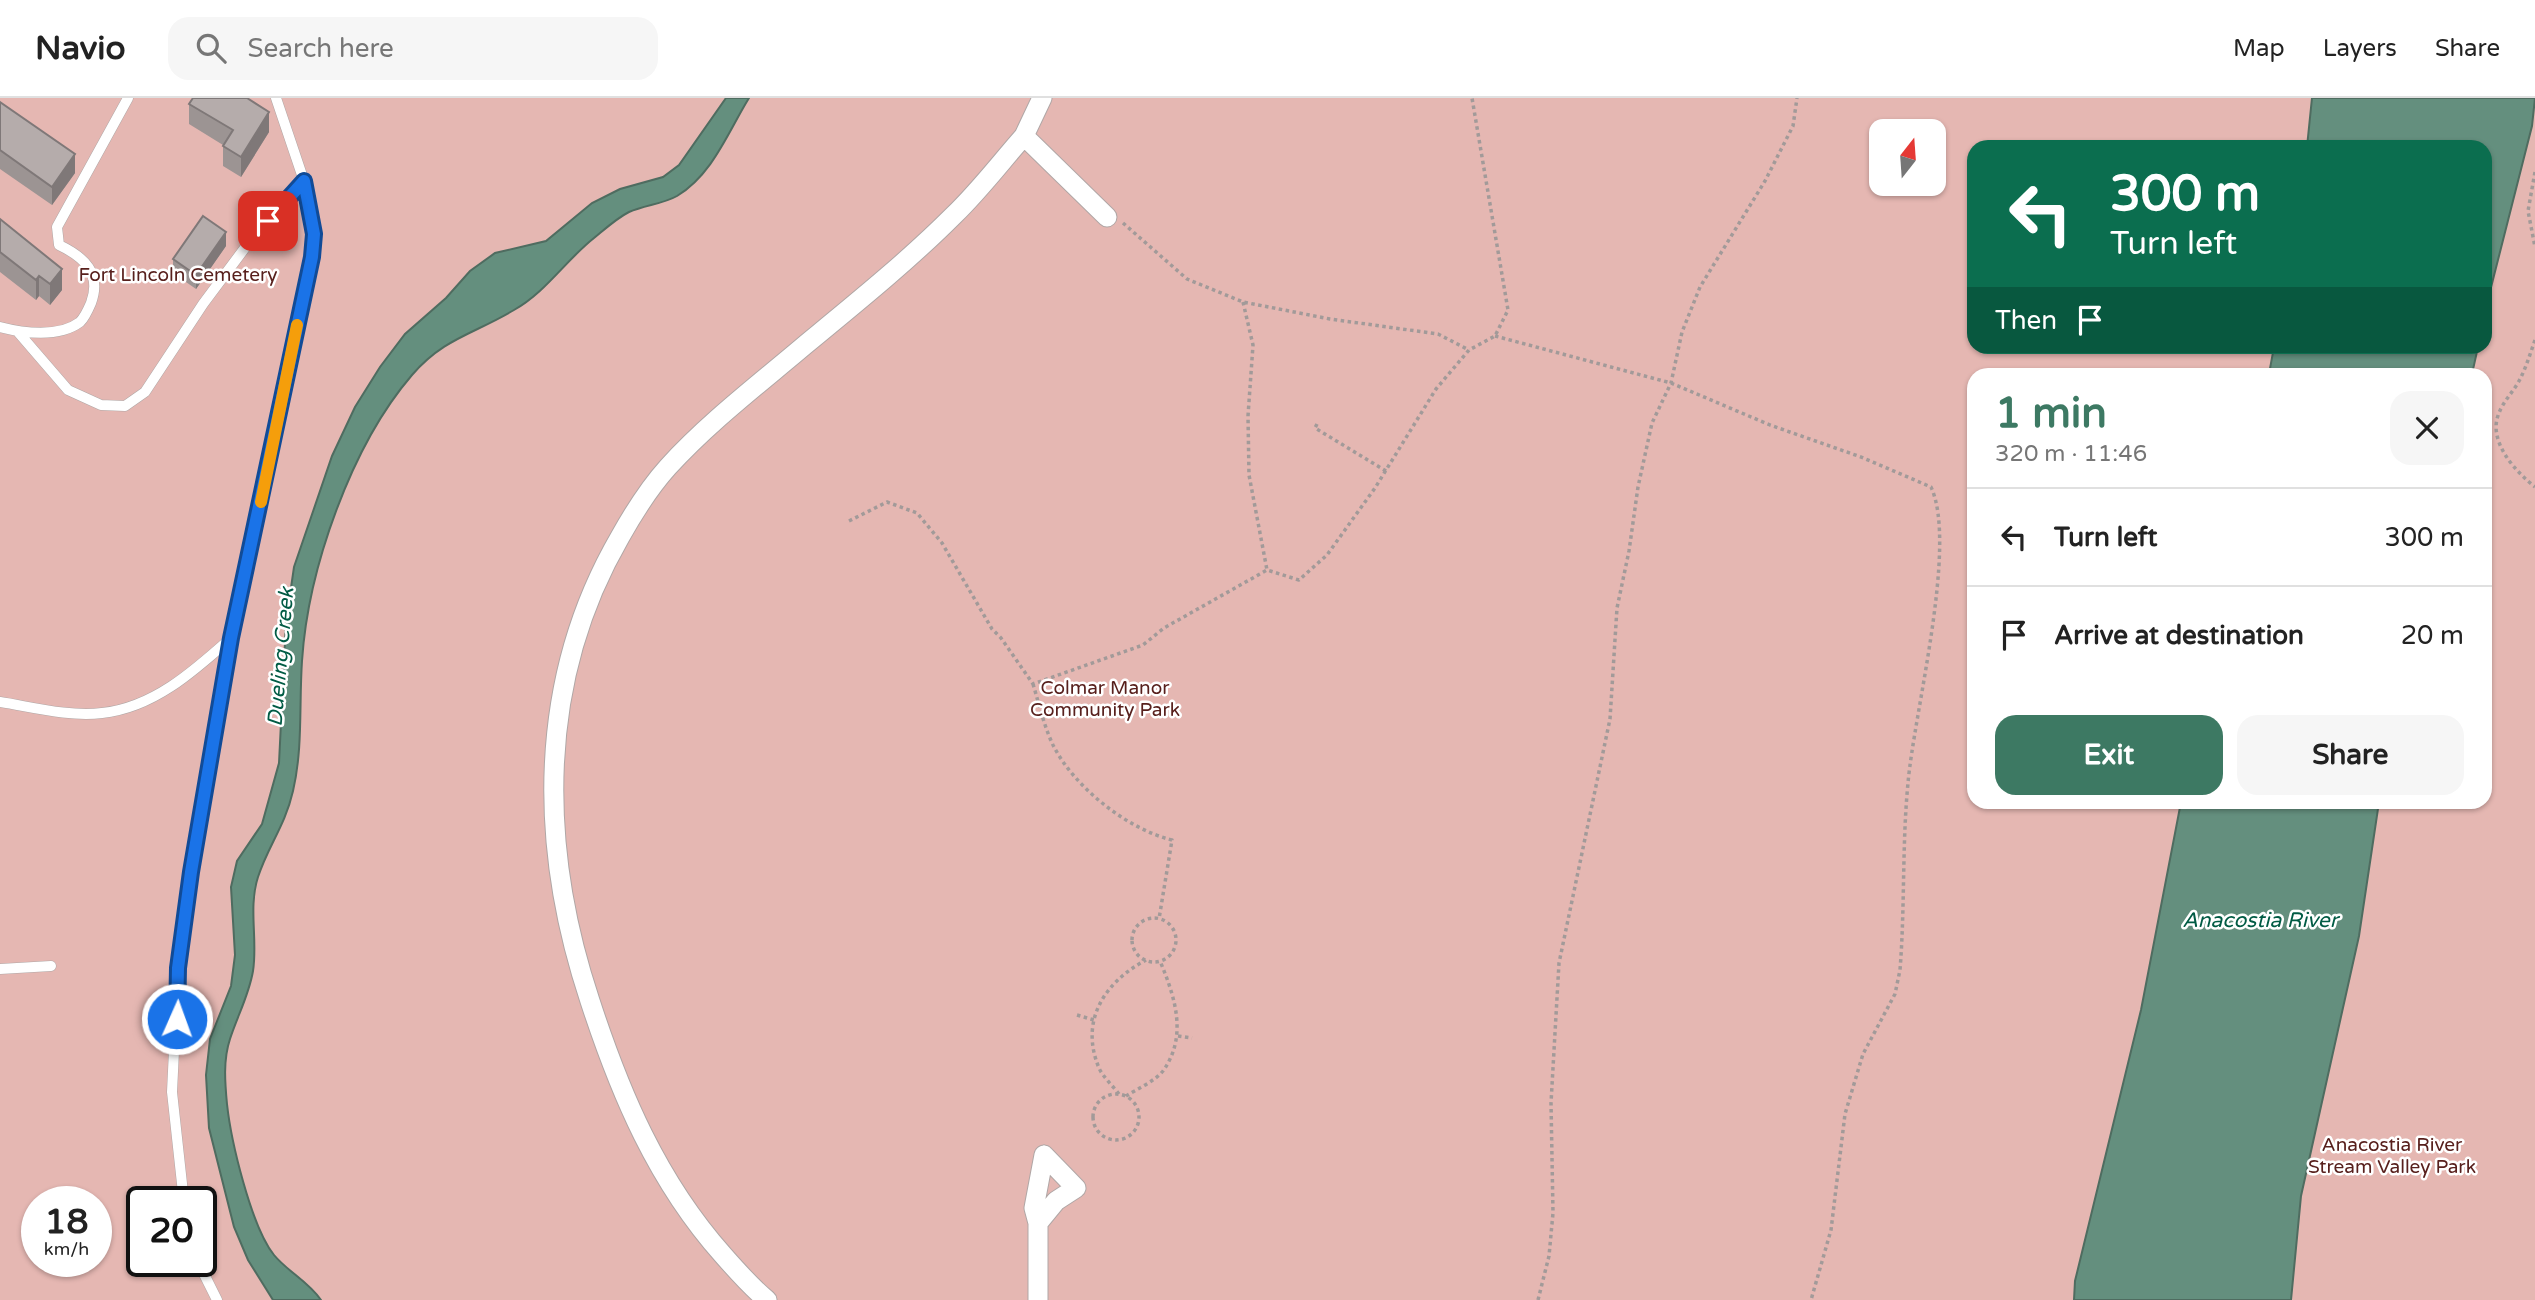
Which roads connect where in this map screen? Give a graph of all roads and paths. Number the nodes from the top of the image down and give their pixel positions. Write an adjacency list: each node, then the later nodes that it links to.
1 (128, 98): 13 (lane)
2 (276, 98): 8 (lane)
3 (1042, 98): 6 (street)
4 (1472, 98): 14 (path)
5 (1797, 98): 17 (path)
6 (1024, 136): 9 (street); 41 (street)
7 (2535, 172): 10 (path)
8 (304, 181): 13 (lane); 23 (lane)
9 (1107, 217): 11 (path)
10 (2535, 247)
11 (1243, 302): 16 (path); 22 (path)
12 (0, 327): 13 (lane)
13 (18, 332)
14 (1495, 336): 16 (path); 17 (path)
15 (2535, 340): 20 (path)
16 (1469, 350): 19 (path)
17 (1671, 383): 43 (path); 44 (path)
18 (1317, 424): 19 (path)
19 (1386, 471): 22 (path)
20 (2535, 487)
21 (849, 521): 24 (path)
22 (1267, 570): 24 (path)
23 (231, 638): 25 (lane); 37 (lane)
24 (1033, 684): 26 (path)
25 (0, 702)
26 (1159, 919): 27 (path); 28 (path)
27 (1146, 960): 28 (path); 32 (path)
28 (1160, 961): 33 (path)
29 (51, 966): 30 (lane)
30 (0, 969)
31 (1077, 1015): 32 (path)
32 (1094, 1020): 35 (path)
33 (1178, 1036): 34 (path); 36 (path)
34 (1192, 1038)
35 (1119, 1094): 36 (path); 36 (path)
36 (1126, 1096)
37 (182, 1186)
38 (1038, 1223): 42 (street)
39 (206, 1277): 40 (lane)
40 (217, 1300)
41 (767, 1300)
42 (1038, 1300)
43 (1538, 1300)
44 (1811, 1300)

